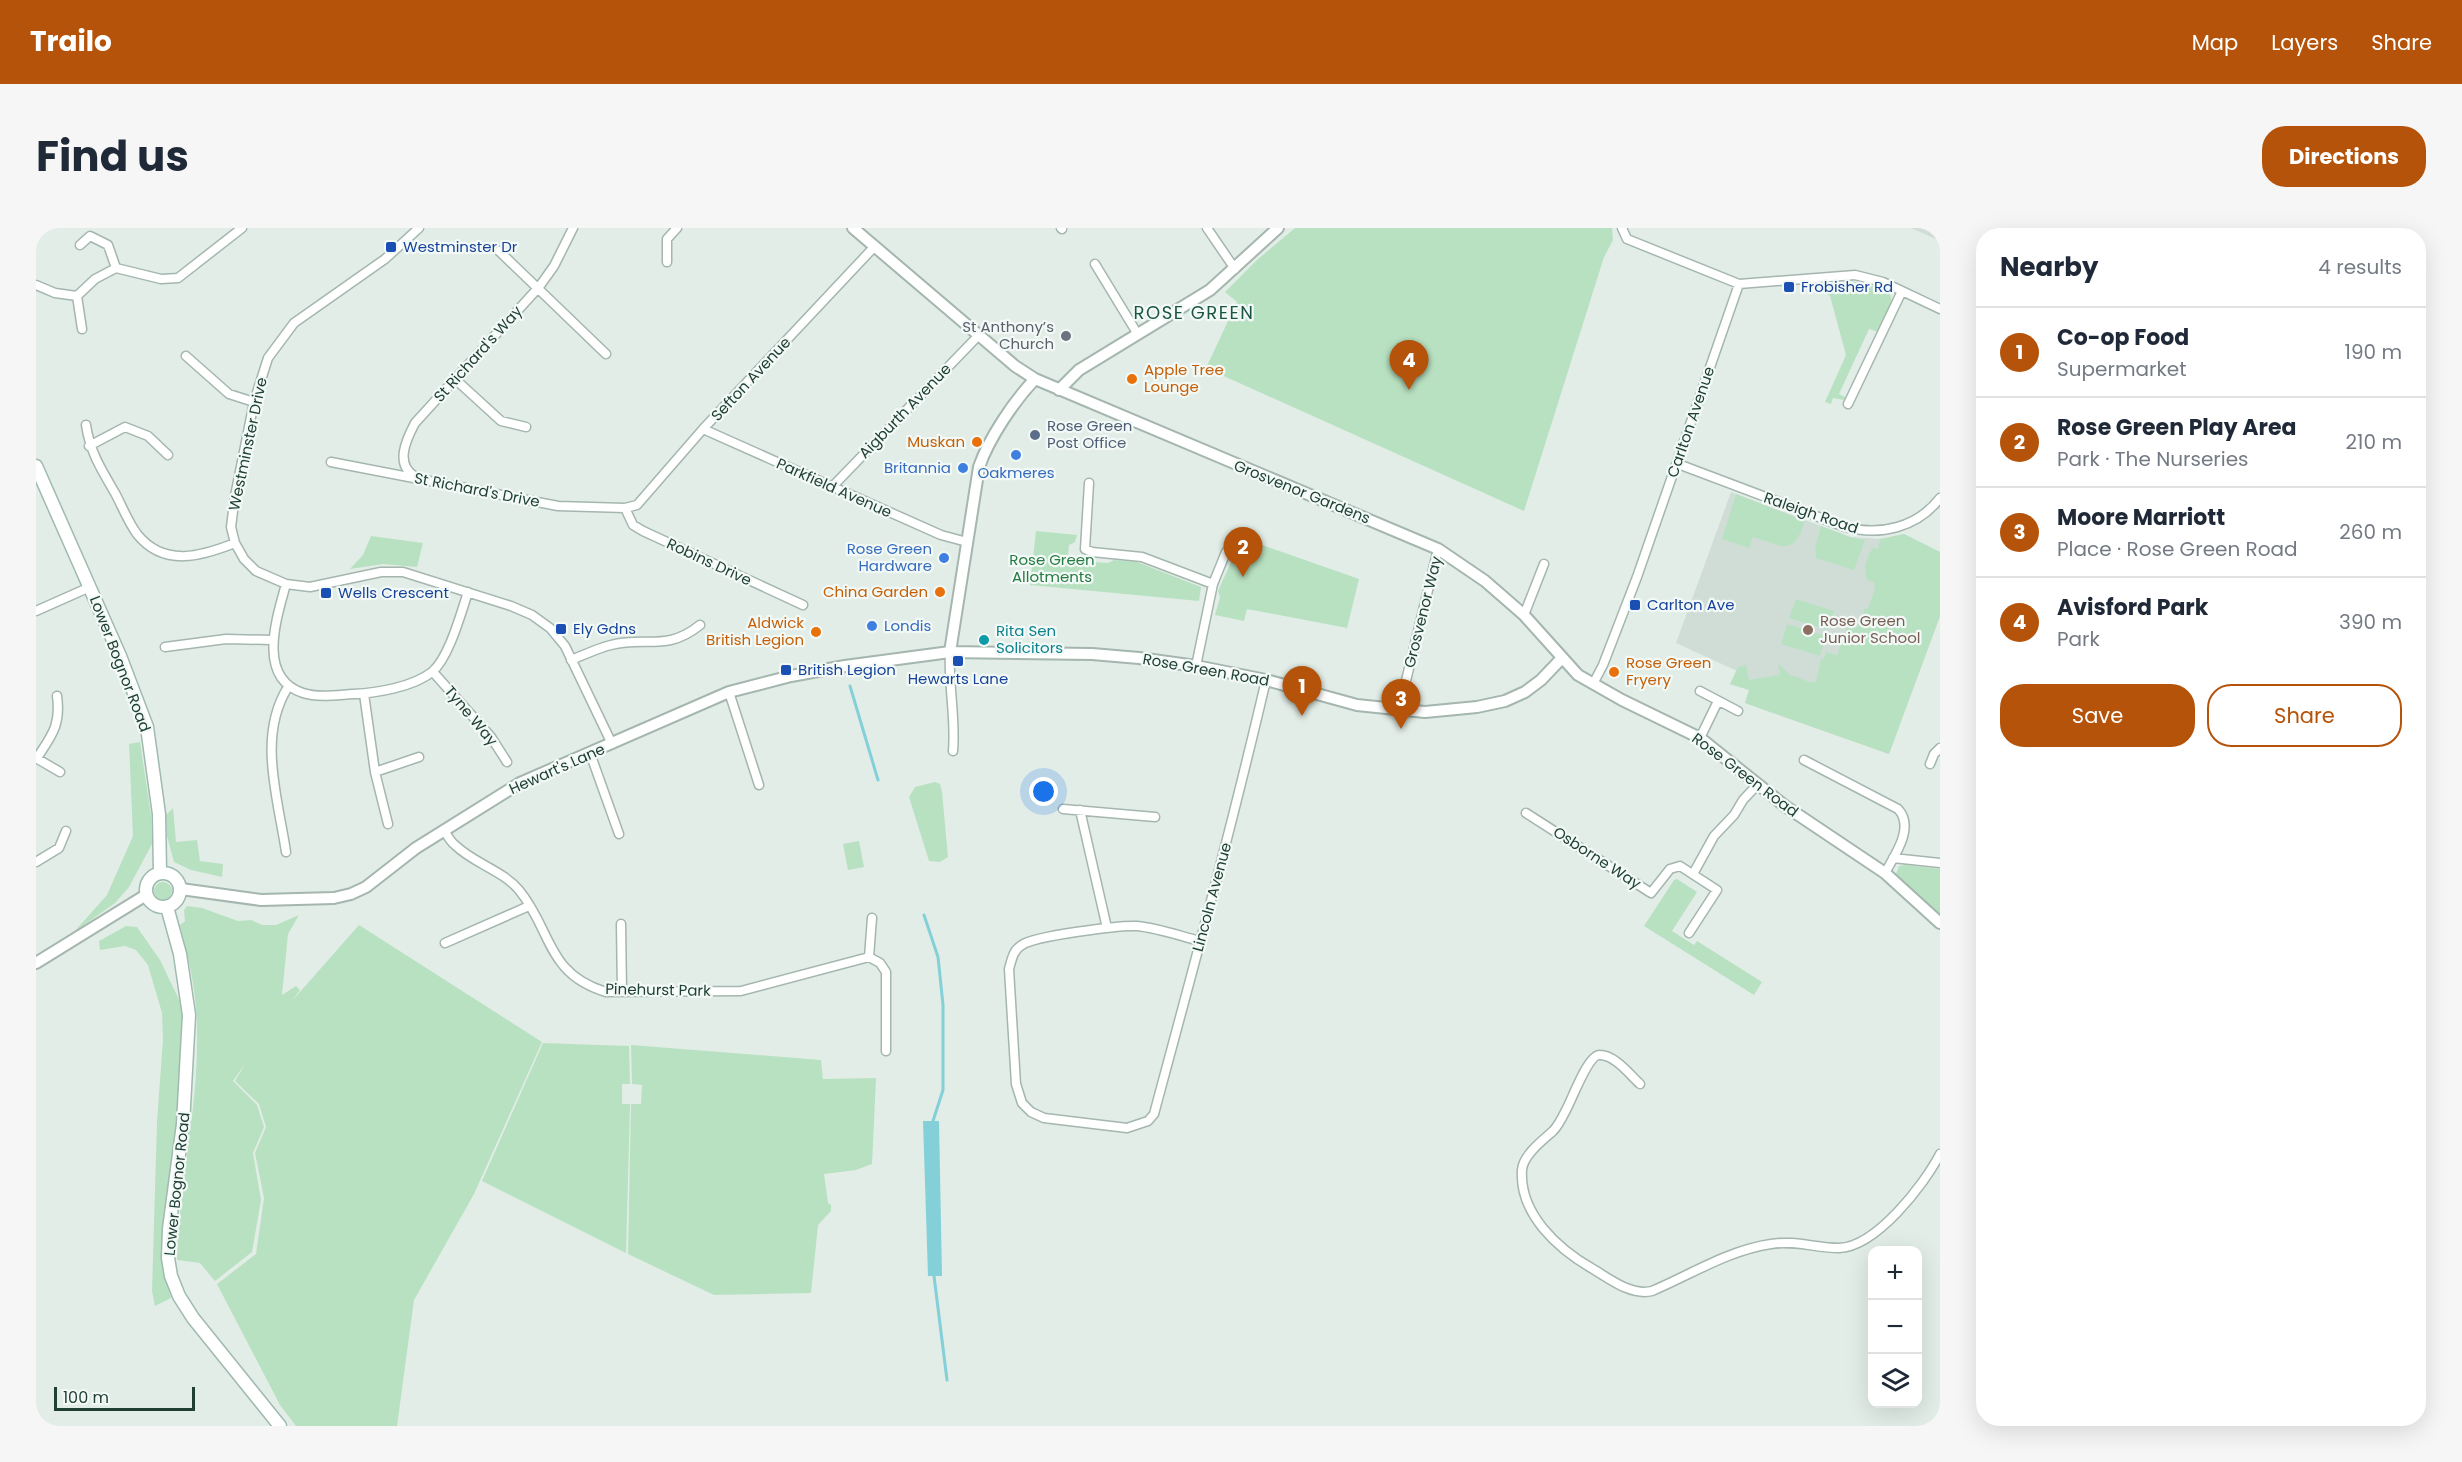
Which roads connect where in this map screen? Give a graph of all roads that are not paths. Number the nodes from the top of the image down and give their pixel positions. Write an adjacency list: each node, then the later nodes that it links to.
1 (242, 228): 15 (street)
2 (419, 228): 31 (street, Westminster Drive)
3 (573, 228): 19 (street, St Richard's Way)
4 (677, 228): 13 (street)
5 (854, 228): 11 (street, Grosvenor Gardens)
6 (1207, 228): 16 (street)
7 (1278, 228): 16 (street)
8 (1622, 228): 17 (street)
9 (89, 232): 10 (street); 15 (street)
10 (80, 245)
11 (875, 246): 25 (street, Grosvenor Gardens); 35 (street, Sefton Avenue)
12 (499, 251): 19 (street)
13 (667, 262)
14 (1095, 264): 24 (street)
15 (116, 268): 21 (street)
16 (1235, 269): 24 (street)
17 (1739, 284): 20 (street); 39 (street, Carlton Avenue)
18 (36, 285): 21 (street)
19 (539, 287): 26 (street); 29 (street, St Richard's Way)
20 (1902, 291): 22 (street); 32 (street)
21 (77, 296): 23 (street)
22 (1940, 309)
23 (82, 329)
24 (1137, 333): 30 (street)
25 (979, 335): 28 (street, Grosvenor Gardens); 43 (street, Aigburth Avenue)
26 (606, 354)
27 (186, 356): 31 (street)
28 (1035, 378): 30 (street, Grosvenor Gardens); 46 (street)
29 (455, 379): 34 (street); 41 (street, St Richard's Way)
30 (1059, 390): 48 (street, Grosvenor Gardens)
31 (254, 402): 47 (street, Westminster Drive)
32 (1848, 404)
33 (86, 425): 36 (street)
34 (526, 427)
35 (703, 429): 43 (street, Parkfield Avenue); 45 (street, Sefton Avenue)
36 (89, 446): 37 (street); 47 (street)
37 (168, 455)
38 (331, 462): 41 (street, St Richard's Drive)
39 (1678, 464): 44 (street, Raleigh Road); 67 (street, Carlton Avenue)
40 (36, 466): 53 (main road, Lower Bognor Road)
41 (418, 479): 45 (street, St Richard's Drive)
42 (1089, 483): 52 (street)
43 (832, 487): 46 (street, Parkfield Avenue)
44 (1940, 498)
45 (625, 508): 55 (street, Robins Drive)
46 (967, 542): 61 (street)
47 (235, 543): 51 (street, Westminster Drive)
48 (1438, 549): 57 (street, Grosvenor Gardens); 74 (street, Grosvenor Way)
49 (1226, 552): 52 (street)
50 (1544, 564): 57 (street)
51 (286, 584): 54 (street, Westminster Drive); 59 (street)
52 (1212, 585): 64 (street)
53 (90, 587): 56 (street); 102 (main road, Lower Bognor Road)
54 (468, 592): 63 (street, Westminster Drive); 65 (street)
55 (803, 606)
56 (36, 611)
57 (1524, 615): 62 (street, Grosvenor Gardens)
58 (700, 625): 63 (street)
59 (273, 640): 60 (street); 68 (street)
60 (165, 647)
61 (950, 652): 64 (street, Rose Green Road); 70 (street, Hewart's Lane); 79 (street)
62 (1561, 659): 67 (street, Rose Green Road); 74 (street, Rose Green Road)
63 (572, 660): 77 (street, Westminster Drive)
64 (1196, 666): 66 (street, Rose Green Road)
65 (433, 672): 71 (street); 84 (street, Tyne Way)
66 (1266, 681): 74 (street, Rose Green Road); 114 (street, Lincoln Avenue)
67 (1593, 684): 76 (street, Rose Green Road)
68 (288, 687): 71 (street); 98 (street)
69 (1700, 691): 73 (street)
70 (729, 692): 77 (street, Hewart's Lane); 89 (street)
71 (364, 694): 87 (street)
72 (57, 696): 82 (street)
73 (1719, 700): 75 (street); 76 (street)
74 (1402, 711)
75 (1738, 711)
76 (1700, 738): 88 (street, Rose Green Road)
77 (612, 744): 80 (street, Hewart's Lane)
78 (1940, 748): 85 (street)
79 (953, 752)
80 (590, 753): 95 (street, Hewart's Lane); 97 (street)
81 (419, 757): 87 (street)
82 (36, 758): 86 (street)
83 (1804, 760): 99 (street)
84 (507, 762)
85 (1930, 764)
86 (60, 772)
87 (375, 772): 94 (street)
88 (1758, 784): 103 (street, Rose Green Road); 104 (street)
89 (759, 785)
90 (1063, 809): 91 (street)
91 (1080, 810): 93 (street); 112 (street)
92 (1526, 813): 104 (street, Osborne Way)
93 (1155, 817)
94 (388, 824)
95 (444, 830): 105 (street, Hewart's Lane); 107 (street, Pinehurst Park)
96 (66, 831): 100 (street)
97 (619, 834)
98 (286, 852)
99 (1893, 858): 101 (street); 103 (street)
100 (36, 862)
101 (1940, 863)
102 (160, 873): 105 (main road); 106 (main road)
103 (1885, 873): 110 (street, Rose Green Road)
104 (1693, 874): 113 (street)
105 (181, 889): 108 (main road)
106 (146, 895): 108 (main road); 117 (street)
107 (529, 906): 115 (street); 118 (street, Pinehurst Park)
108 (167, 907): 122 (main road, Lower Bognor Road)
109 (872, 918): 116 (street)
110 (1940, 923)
111 (621, 924): 118 (street)
112 (1107, 928): 114 (street); 114 (street, Lincoln Avenue)
113 (1689, 933)
114 (1200, 941)
115 (446, 943)
116 (869, 957): 118 (street, Pinehurst Park); 119 (street)
117 (36, 963)
118 (622, 992)
119 (886, 1051)
120 (1640, 1084): 121 (street)
121 (1940, 1154)
122 (280, 1426)

